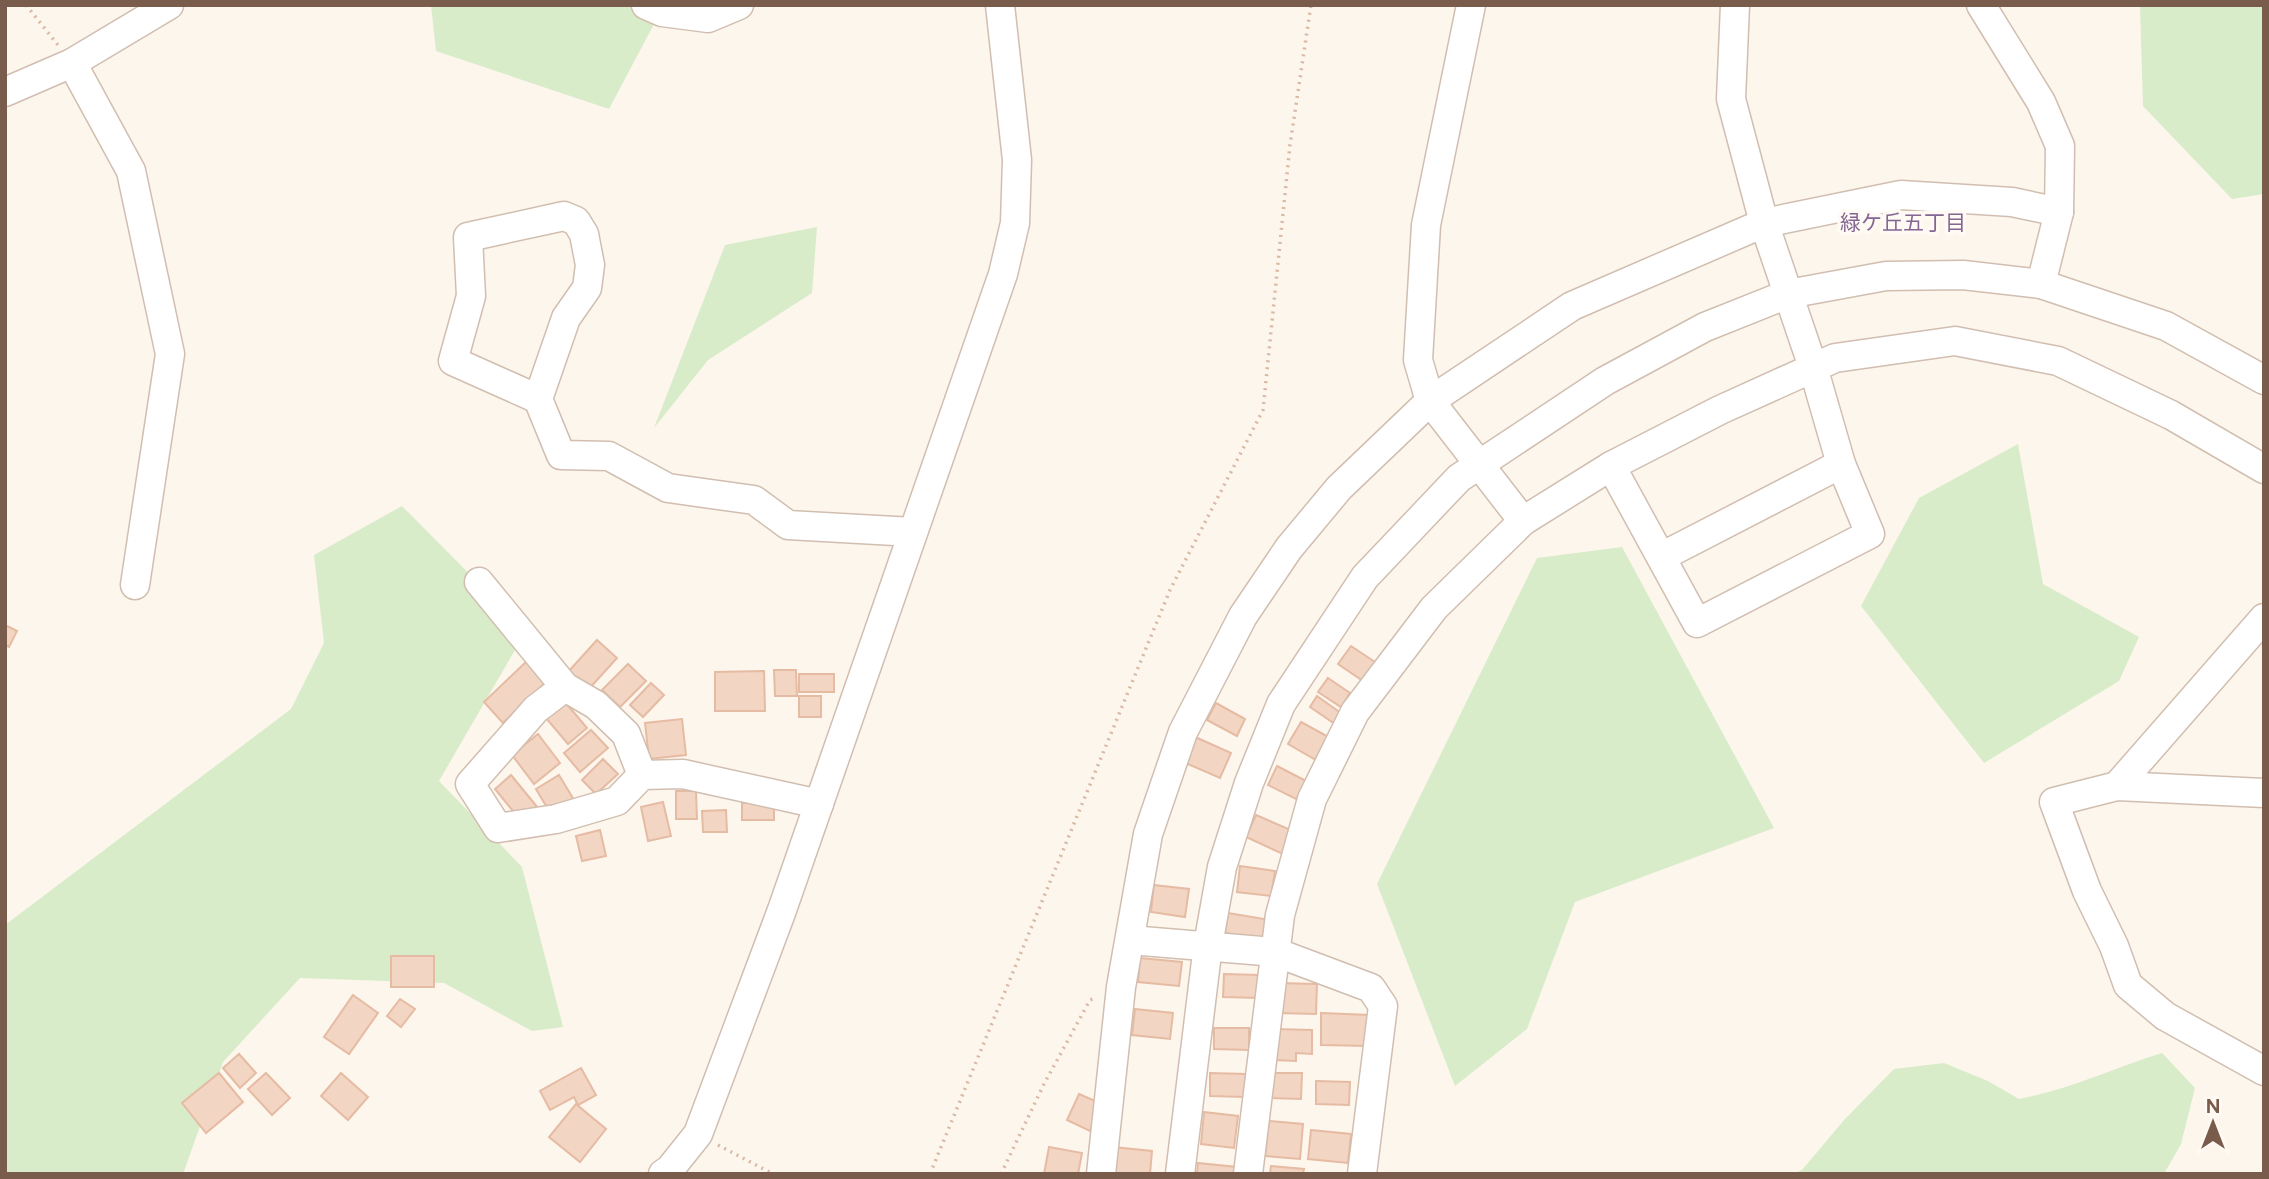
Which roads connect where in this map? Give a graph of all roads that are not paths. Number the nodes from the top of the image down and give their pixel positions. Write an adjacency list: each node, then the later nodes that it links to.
1 (169, 5): 8 (street)
2 (646, 5): 3 (street)
3 (739, 5)
4 (1000, 5): 23 (street)
5 (1471, 5): 17 (street)
6 (1735, 5): 11 (street)
7 (1985, 7): 10 (street)
8 (72, 63): 9 (street); 26 (street)
9 (5, 92)
10 (2059, 212): 11 (street); 12 (street)
11 (1764, 223): 13 (street); 17 (street)
12 (2041, 284): 13 (street); 15 (street)
13 (1788, 294): 14 (street); 19 (street)
14 (1813, 367): 18 (street); 20 (street); 21 (street)
15 (2264, 380)
16 (538, 399): 16 (street); 23 (street)
17 (1430, 401): 19 (street); 33 (street)
18 (1841, 464): 24 (street); 24 (street)
19 (1480, 465): 22 (street); 34 (street)
20 (1611, 466): 22 (street); 24 (street)
21 (2264, 469)
22 (1523, 521): 35 (street)
23 (913, 532): 32 (street)
24 (1661, 557)
25 (479, 582): 28 (street)
26 (135, 585)
27 (2264, 618): 30 (street)
28 (565, 687): 29 (street); 29 (street)
29 (642, 775): 32 (street)
30 (2117, 786): 31 (street); 36 (street)
31 (2264, 793)
32 (818, 804): 37 (street)
33 (1130, 940): 34 (street); 38 (street)
34 (1208, 945): 35 (street); 39 (street)
35 (1275, 952): 40 (street); 41 (street)
36 (2264, 1071)
37 (663, 1174)
38 (1101, 1174)
39 (1180, 1174)
40 (1248, 1174)
41 (1363, 1174)

